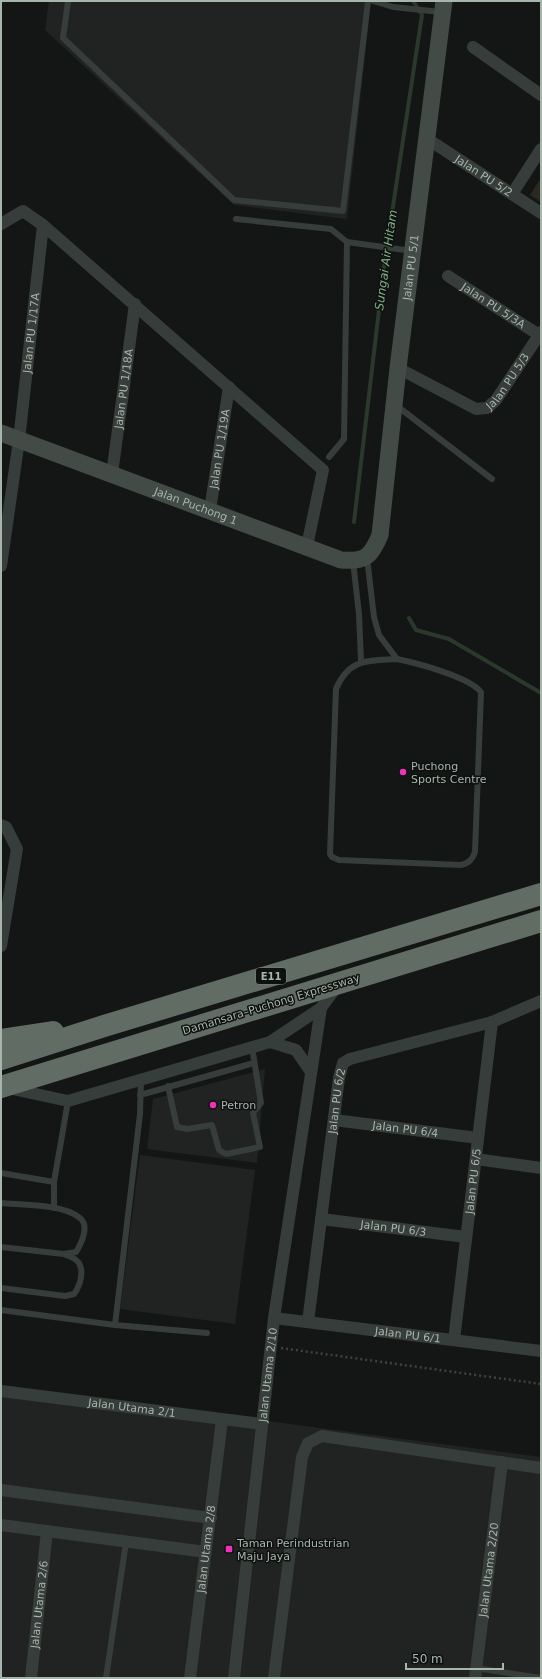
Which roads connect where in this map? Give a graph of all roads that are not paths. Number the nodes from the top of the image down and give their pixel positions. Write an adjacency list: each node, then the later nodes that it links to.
1 (68, 1): 2 (lane)
2 (368, 1)
3 (373, 1): 4 (lane)
4 (439, 8): 7 (street, Jalan PU 5/1)
5 (473, 47): 6 (street)
6 (541, 95)
7 (426, 138): 9 (street, Jalan PU 5/2); 15 (street, Jalan PU 5/1)
8 (541, 149): 9 (street)
9 (512, 194): 10 (street, Jalan PU 5/2)
10 (541, 213)
11 (236, 219): 14 (lane)
12 (1, 224): 13 (street)
13 (43, 225): 17 (street); 23 (street, Jalan PU 1/17A)
14 (347, 242): 15 (lane); 24 (lane)
15 (405, 250): 19 (street, Jalan PU 5/1)
16 (448, 276): 18 (street, Jalan PU 5/3A)
17 (135, 304): 20 (street); 25 (street, Jalan PU 1/18A)
18 (540, 334): 19 (street, Jalan PU 5/3)
19 (398, 368): 21 (street, Jalan PU 5/1)
20 (229, 387): 27 (street, Jalan PU 1/19A); 28 (street)
21 (394, 404): 26 (lane); 29 (street, Jalan PU 5/1)
22 (1, 433): 23 (street, Jalan Puchong 1)
23 (19, 440): 25 (street, Jalan Puchong 1); 30 (street, Jalan PU 1/17A)
24 (329, 457)
25 (112, 474): 27 (street, Jalan Puchong 1)
26 (492, 479)
27 (210, 510): 28 (street, Jalan Puchong 1)
28 (308, 546): 29 (street, Jalan Puchong 1)
29 (360, 559): 31 (lane); 32 (lane)
30 (1, 566)
31 (397, 659): 32 (lane); 32 (lane)
32 (361, 661)
33 (1, 825): 36 (street)
34 (541, 894): 41 (highway, E11)
35 (541, 921): 37 (highway, Damansara–Puchong Expressway / E11)
36 (1, 946)
37 (340, 982): 39 (street, Jalan Utama 2/10); 50 (highway, Damansara–Puchong Expressway / E11)
38 (541, 1001): 40 (street, Jalan PU 6/2)
39 (321, 1008): 43 (street); 47 (street, Jalan Utama 2/10)
40 (492, 1022): 53 (street, Jalan PU 6/2); 54 (street, Jalan PU 6/5)
41 (104, 1026): 42 (highway); 45 (highway, E11)
42 (1, 1040)
43 (270, 1042): 44 (street); 47 (street)
44 (252, 1047): 46 (lane); 48 (street)
45 (1, 1059)
46 (254, 1063): 49 (lane); 49 (lane)
47 (311, 1072): 67 (street, Jalan Utama 2/10)
48 (141, 1079): 51 (lane); 52 (street)
49 (168, 1086): 51 (lane)
50 (1, 1087): 52 (street)
51 (140, 1095): 69 (lane)
52 (68, 1101): 58 (lane)
53 (334, 1120): 54 (street, Jalan PU 6/4); 61 (street, Jalan PU 6/2)
54 (478, 1138): 55 (street, Jalan PU 6/5)
55 (476, 1159): 56 (street); 62 (street, Jalan PU 6/5)
56 (541, 1168)
57 (1, 1173): 58 (lane)
58 (54, 1182): 60 (lane)
59 (1, 1203): 60 (lane)
60 (54, 1208): 64 (lane)
61 (321, 1219): 62 (street, Jalan PU 6/3); 68 (street, Jalan PU 6/2)
62 (466, 1237): 71 (street, Jalan PU 6/5)
63 (1, 1247): 64 (lane)
64 (64, 1254): 65 (lane)
65 (1, 1288)
66 (1, 1310): 69 (lane)
67 (274, 1318): 68 (street, Jalan PU 6/1); 75 (street, Jalan Utama 2/10)
68 (308, 1322): 71 (street, Jalan PU 6/1)
69 (115, 1326): 70 (lane)
70 (207, 1333)
71 (454, 1340): 72 (street, Jalan PU 6/1)
72 (541, 1351)
73 (1, 1391): 74 (street, Jalan Utama 2/1)
74 (222, 1420): 75 (street, Jalan Utama 2/1); 79 (street, Jalan Utama 2/8)
75 (262, 1424): 88 (street, Jalan Utama 2/10)
76 (502, 1462): 77 (street); 84 (street, Jalan Utama 2/20); 89 (street)
77 (541, 1468)
78 (1, 1490): 79 (street)
79 (211, 1518): 83 (street, Jalan Utama 2/8)
80 (1, 1525): 81 (street)
81 (47, 1531): 82 (street); 85 (street, Jalan Utama 2/6)
82 (126, 1542): 83 (street); 86 (lane)
83 (206, 1552): 87 (street, Jalan Utama 2/8)
84 (475, 1673): 90 (lane)
85 (31, 1678)
86 (106, 1678)
87 (190, 1678)
88 (234, 1678)
89 (274, 1678)
90 (541, 1678)

